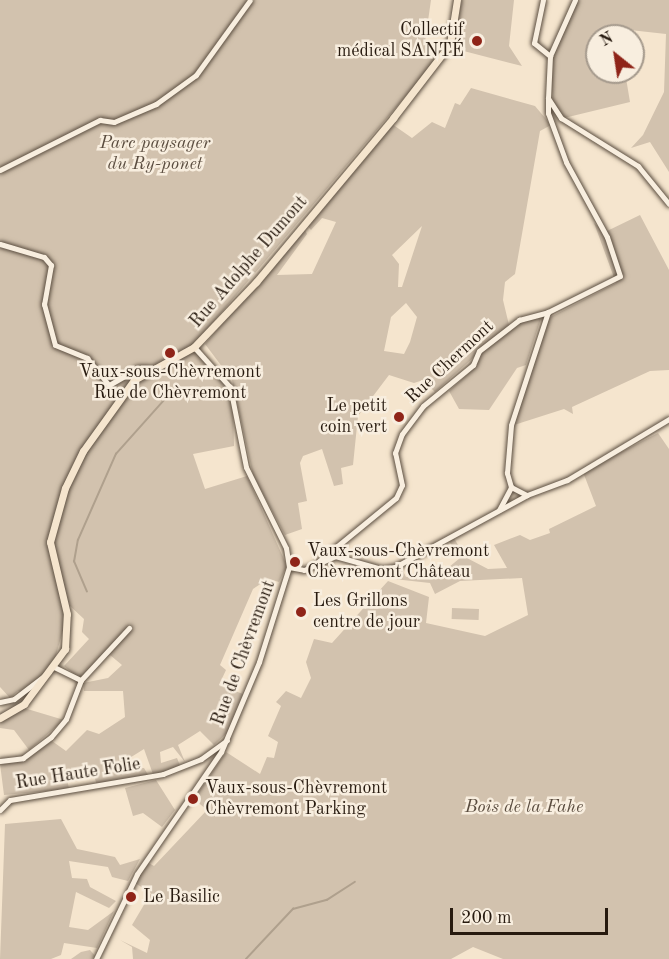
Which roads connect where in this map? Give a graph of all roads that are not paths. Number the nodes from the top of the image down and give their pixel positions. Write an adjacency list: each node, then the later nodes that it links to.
1 (250, 0): 9 (street)
2 (457, 0): 13 (main road, Rue Adolphe Dumont)
3 (543, 0): 5 (street)
4 (575, 0): 5 (street)
5 (550, 56): 6 (street)
6 (548, 98): 7 (street); 8 (street)
7 (561, 118): 8 (street); 10 (street)
8 (551, 123): 12 (street)
9 (0, 170)
10 (669, 204)
11 (0, 244): 14 (street)
12 (548, 312): 16 (street); 19 (street, Rue Chermont)
13 (194, 346): 14 (main road, Rue Adolphe Dumont); 20 (street, Rue de Chèvremont)
14 (148, 368): 22 (main road, Rue Adolphe Dumont)
15 (669, 419): 17 (street)
16 (511, 487): 17 (street); 18 (street)
17 (527, 495): 18 (street)
18 (498, 512): 19 (street)
19 (319, 561): 20 (street)
20 (289, 567): 26 (street, Rue de Chèvremont)
21 (129, 628): 23 (street)
22 (52, 669): 23 (street); 24 (street, Rue Adolphe Dumont); 25 (main road, Rue Adolphe Dumont)
23 (81, 680): 27 (street)
24 (0, 702)
25 (0, 718)
26 (227, 740): 28 (street, Rue Haute Folie); 29 (street, Rue de Chèvremont)
27 (0, 761)
28 (0, 810)
29 (96, 959)

